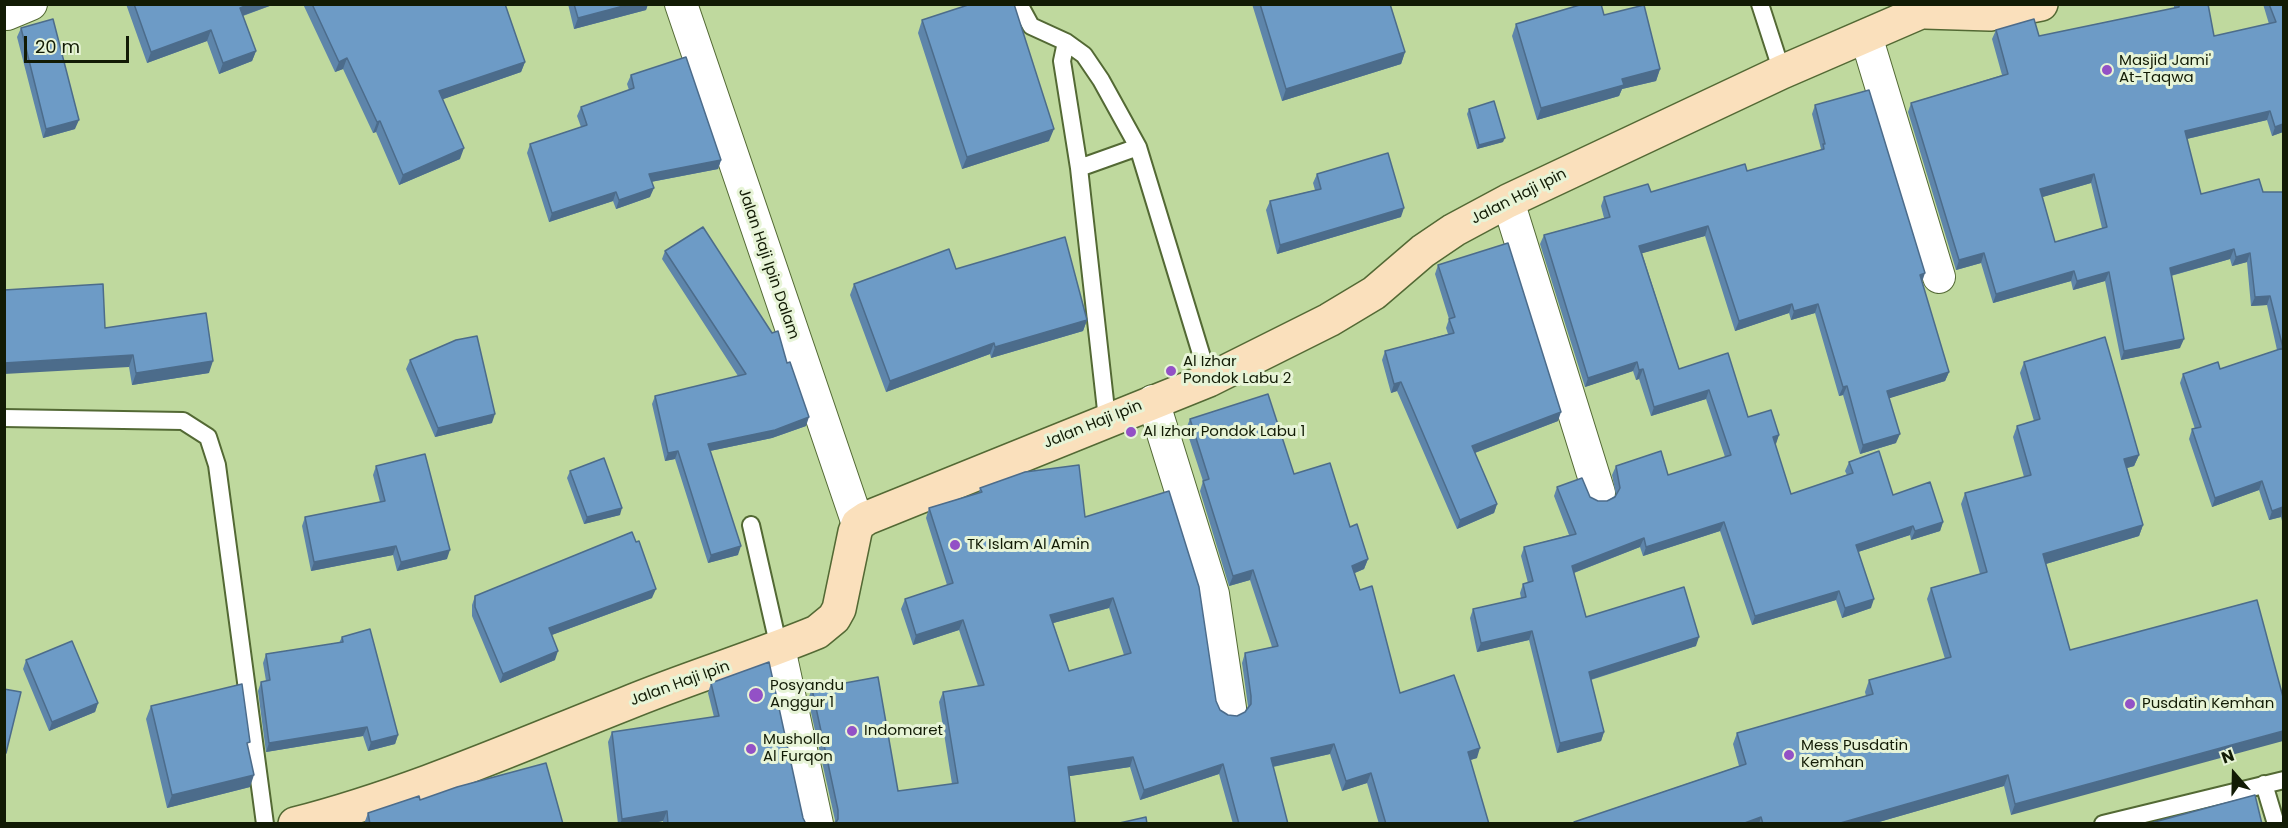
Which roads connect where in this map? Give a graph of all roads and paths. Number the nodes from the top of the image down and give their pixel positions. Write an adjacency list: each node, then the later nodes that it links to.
1 (681, 4): 18 (street, Jalan Haji Ipin Dalam)
2 (1019, 4): 7 (lane)
3 (1760, 4): 8 (lane)
4 (2041, 4): 5 (street, Jalan Haji Ipin)
5 (1932, 8): 6 (street, Jalan Haji Ipin)
6 (1866, 36): 8 (street, Jalan Haji Ipin); 12 (street)
7 (1066, 42): 9 (lane); 10 (lane)
8 (1782, 72): 11 (street, Jalan Haji Ipin)
9 (1138, 147): 10 (lane); 13 (lane)
10 (1079, 168): 16 (lane)
11 (1508, 201): 13 (street, Jalan Haji Ipin); 17 (street)
12 (1939, 277)
13 (1209, 380): 14 (street, Jalan Haji Ipin)
14 (1153, 401): 16 (street, Jalan Haji Ipin); 21 (street)
15 (4, 418): 24 (lane)
16 (1107, 419): 18 (street, Jalan Haji Ipin)
17 (1599, 493)
18 (858, 524): 20 (street, Jalan Haji Ipin)
19 (751, 525): 20 (lane)
20 (779, 648): 25 (street, Jalan Haji Ipin); 26 (street)
21 (1230, 708)
22 (2283, 780): 23 (lane)
23 (2265, 784): 27 (lane); 28 (lane)
24 (265, 824)
25 (295, 824)
26 (817, 824)
27 (2103, 824)
28 (2276, 824)

